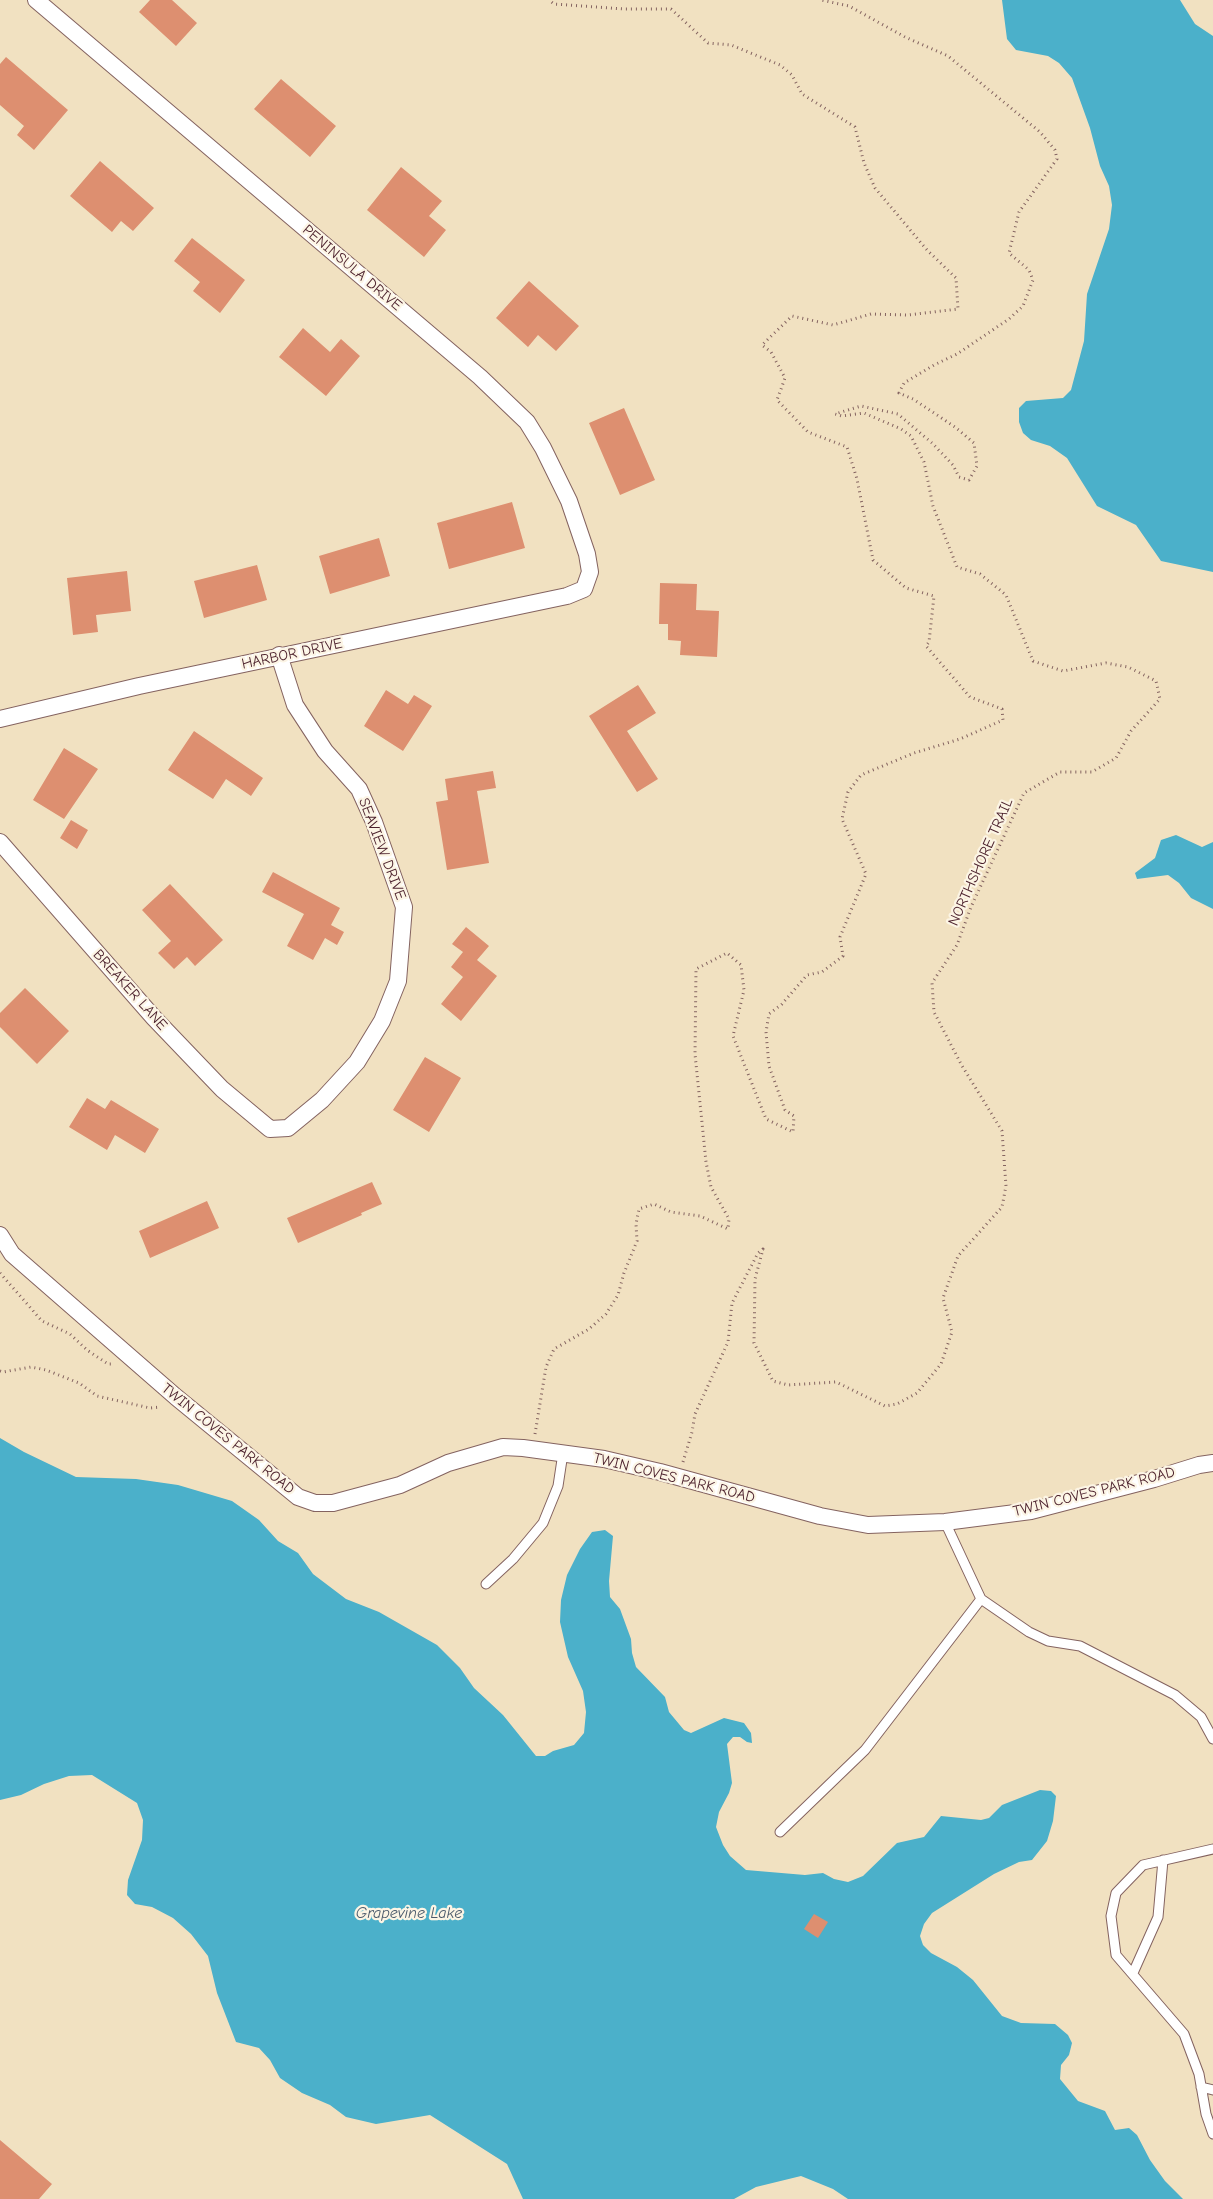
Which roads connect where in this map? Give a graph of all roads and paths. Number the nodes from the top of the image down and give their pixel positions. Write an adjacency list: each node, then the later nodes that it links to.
1 (36, 0): 4 (street, PENINSULA DRIVE)
2 (549, 0): 14 (path)
3 (821, 0): 17 (path, NORTHSHORE TRAIL)
4 (584, 589): 5 (street, HARBOR DRIVE)
5 (279, 656): 6 (street, HARBOR DRIVE); 8 (street, SEAVIEW DRIVE)
6 (0, 719)
7 (0, 842): 8 (street, BREAKER LANE)
8 (270, 1129)
9 (0, 1235): 11 (street, TWIN COVES PARK ROAD)
10 (0, 1273): 11 (path)
11 (140, 1366): 13 (street, TWIN COVES PARK ROAD)
12 (0, 1371): 13 (path)
13 (184, 1404): 14 (street, TWIN COVES PARK ROAD)
14 (532, 1449): 15 (street, TWIN COVES PARK ROAD)
15 (563, 1453): 17 (street, TWIN COVES PARK ROAD); 19 (lane)
16 (1213, 1464): 18 (street, TWIN COVES PARK ROAD)
17 (678, 1476): 18 (street, TWIN COVES PARK ROAD)
18 (945, 1522): 20 (lane)
19 (486, 1584)
20 (981, 1599): 21 (lane); 22 (lane)
21 (1213, 1739)
22 (780, 1832)
23 (1213, 1849): 24 (lane)
24 (1163, 1860): 25 (lane); 25 (lane)
25 (1133, 1973): 26 (lane)
26 (1202, 2088): 27 (lane); 28 (lane)
27 (1213, 2090)
28 (1213, 2134)

